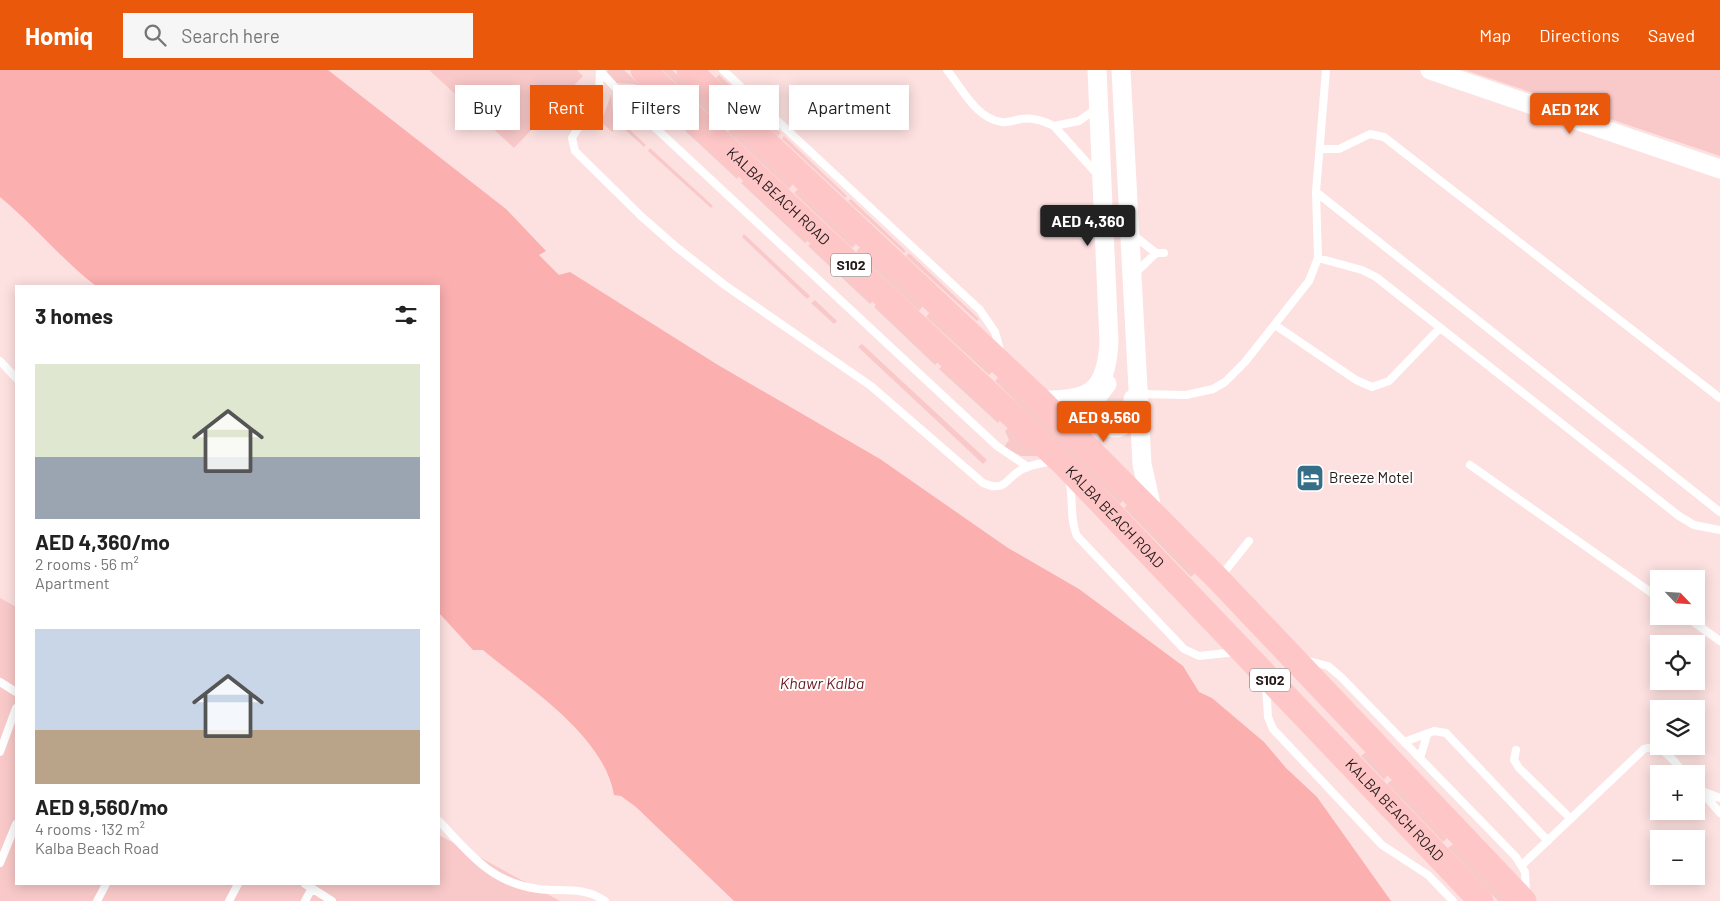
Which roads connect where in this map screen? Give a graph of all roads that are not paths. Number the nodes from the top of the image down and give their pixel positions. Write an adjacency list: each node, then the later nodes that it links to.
1 (600, 70): 31 (lane); 31 (lane)
2 (643, 70): 29 (highway, KALBA BEACH ROAD / S102)
3 (689, 70): 24 (highway, KALBA BEACH ROAD / S102)
4 (723, 70): 24 (lane)
5 (947, 70): 11 (lane)
6 (1097, 70): 10 (street)
7 (1121, 70): 16 (street)
8 (1326, 70): 12 (lane)
9 (1430, 70): 13 (street)
10 (1099, 106): 11 (lane); 14 (street)
11 (1054, 126): 14 (lane)
12 (1320, 149): 15 (lane); 27 (lane)
13 (1720, 169)
14 (1102, 182): 21 (street)
15 (1316, 192): 17 (lane); 32 (lane)
16 (1128, 230): 18 (street); 18 (lane)
17 (1318, 258): 19 (lane); 20 (lane)
18 (1130, 278): 22 (street)
19 (1275, 325): 20 (lane); 26 (lane)
20 (1440, 328): 34 (lane)
21 (1109, 342): 22 (street); 28 (street)
22 (1135, 359): 26 (street)
23 (0, 361): 25 (lane)
24 (1002, 363): 28 (highway, KALBA BEACH ROAD / S102)
25 (15, 377)
26 (1140, 394): 33 (street)
27 (1720, 398)
28 (1040, 400): 33 (highway, KALBA BEACH ROAD / S102)
29 (1061, 462): 31 (lane); 40 (highway, KALBA BEACH ROAD / S102); 40 (lane)
30 (1470, 465): 37 (lane)
31 (1028, 467)
32 (1720, 512)
33 (1153, 514): 36 (highway, KALBA BEACH ROAD / S102)
34 (1720, 530)
35 (1249, 542): 36 (lane)
36 (1218, 579): 41 (highway, KALBA BEACH ROAD / S102)
37 (1650, 592)
38 (1698, 625): 39 (lane)
39 (1720, 641)
40 (1242, 651): 42 (highway, KALBA BEACH ROAD / S102)
41 (1293, 658): 47 (highway, KALBA BEACH ROAD / S102); 48 (lane)
42 (1265, 674): 47 (highway); 71 (lane); 72 (highway, KALBA BEACH ROAD / S102)
43 (0, 682): 44 (lane)
44 (15, 691)
45 (15, 711): 50 (lane)
46 (1427, 734): 48 (lane); 51 (lane); 60 (lane)
47 (1371, 741): 73 (highway, KALBA BEACH ROAD / S102)
48 (1404, 742): 51 (lane)
49 (1516, 750): 57 (lane)
50 (0, 752)
51 (1420, 758): 62 (lane)
52 (1676, 765): 57 (lane)
53 (1705, 791): 55 (lane)
54 (1705, 797): 56 (lane)
55 (1720, 798)
56 (1720, 813)
57 (1571, 818): 60 (lane)
58 (440, 822): 70 (lane)
59 (15, 826): 61 (lane)
60 (1548, 841): 62 (lane)
61 (0, 863)
62 (1522, 866): 73 (lane)
63 (105, 885): 66 (lane)
64 (238, 885): 67 (lane)
65 (308, 886): 68 (lane); 69 (lane)
66 (97, 901)
67 (230, 901)
68 (305, 901)
69 (332, 901)
70 (605, 901)
71 (1452, 901)
72 (1481, 901)
73 (1525, 901)

